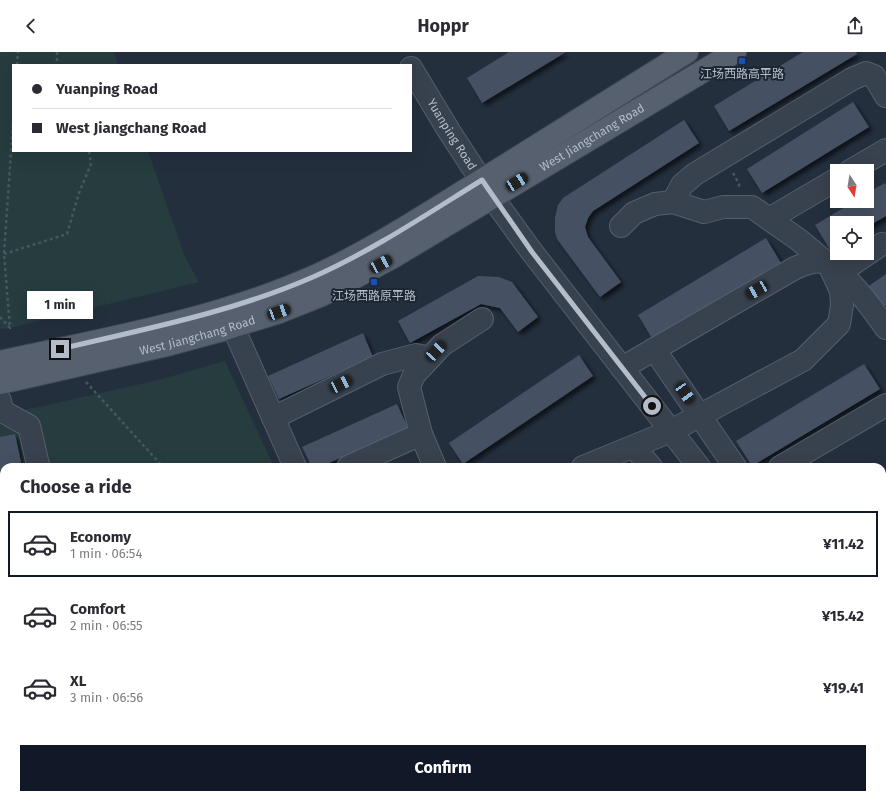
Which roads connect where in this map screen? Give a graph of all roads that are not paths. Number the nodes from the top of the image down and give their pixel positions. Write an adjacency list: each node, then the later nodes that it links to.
1 (402, 52): 4 (street)
2 (687, 52): 10 (main road, West Jiangchang Road)
3 (735, 52): 10 (main road, West Jiangchang Road)
4 (408, 64)
5 (412, 70): 10 (street, Yuanping Road)
6 (886, 96): 11 (street)
7 (886, 150): 8 (street)
8 (862, 164)
9 (830, 183): 12 (street)
10 (487, 189): 17 (main road, West Jiangchang Road); 21 (main road, West Jiangchang Road); 22 (street, Yuanping Road)
11 (673, 202): 12 (street); 13 (street)
12 (769, 218): 15 (street)
13 (621, 226)
14 (882, 244): 15 (street)
15 (834, 269): 18 (street); 19 (street); 26 (street)
16 (482, 319): 20 (street)
17 (233, 327): 23 (main road, West Jiangchang Road); 27 (street)
18 (886, 328)
19 (654, 349): 22 (street); 26 (street)
20 (430, 358): 27 (street); 29 (street)
21 (0, 362)
22 (622, 368): 28 (street, Yuanping Road)
23 (0, 383)
24 (886, 405): 39 (street)
25 (1, 408): 31 (street)
26 (700, 415): 28 (street); 38 (street)
27 (273, 418): 32 (street)
28 (671, 431): 30 (street); 37 (street, Yuanping Road)
29 (421, 434): 33 (street); 34 (street)
30 (634, 447): 35 (street); 36 (street)
31 (38, 463)
32 (292, 463)
33 (357, 463)
34 (433, 463)
35 (593, 463)
36 (648, 463)
37 (696, 463)
38 (732, 463)
39 (787, 463)

